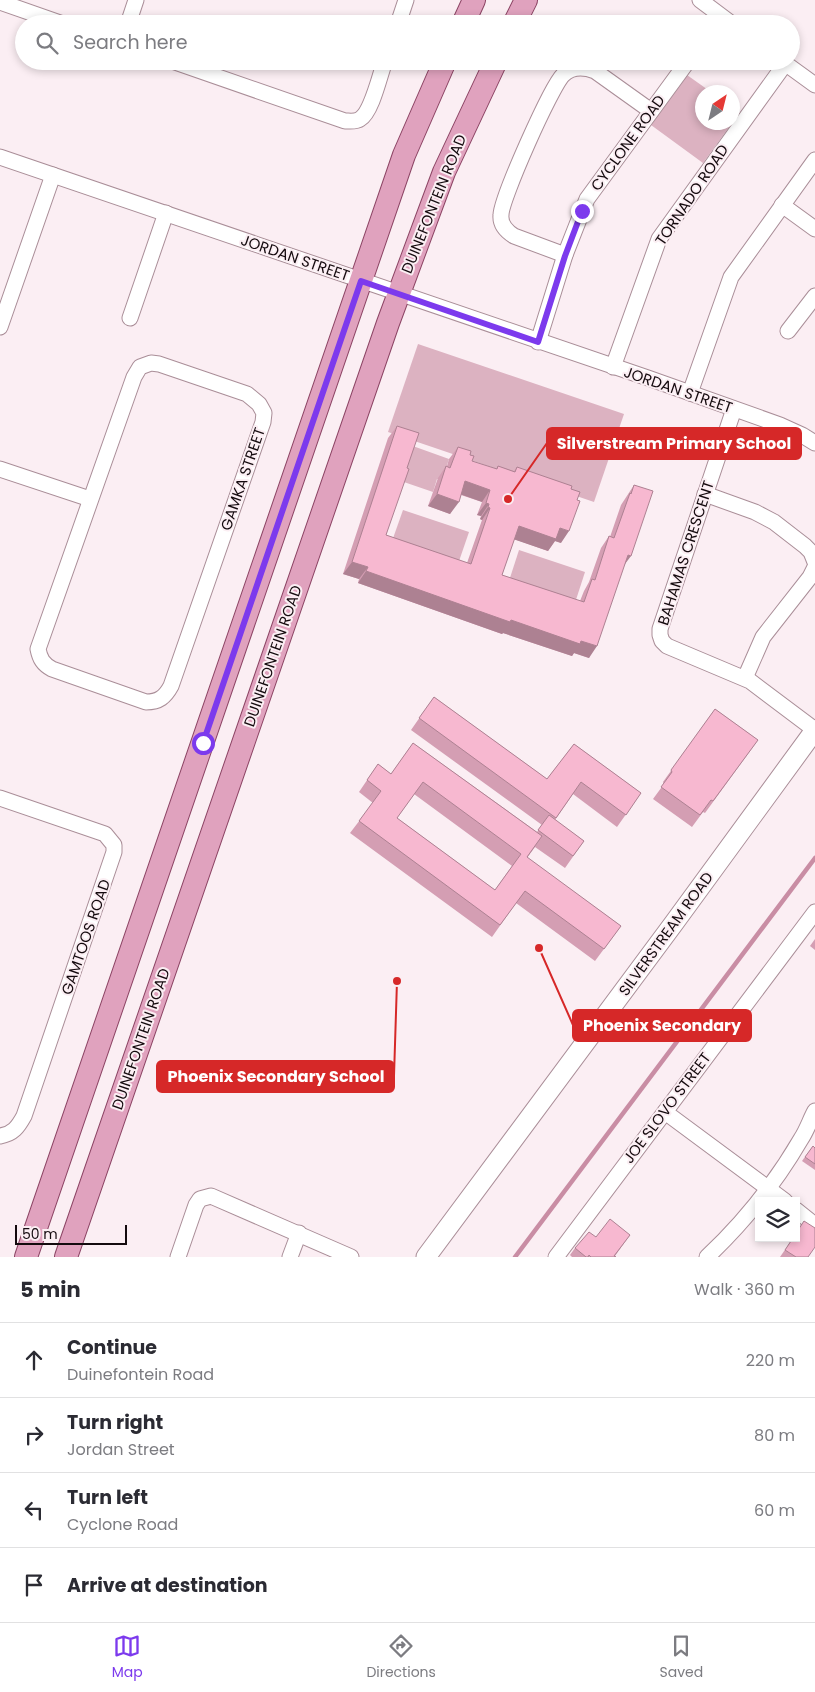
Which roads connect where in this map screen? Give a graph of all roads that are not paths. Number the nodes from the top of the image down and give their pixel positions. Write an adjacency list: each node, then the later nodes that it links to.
1 (136, 0): 8 (street)
2 (406, 0): 9 (street)
3 (474, 0): 10 (main road)
4 (526, 0): 11 (main road)
5 (700, 0): 12 (street)
6 (0, 2): 7 (street)
7 (37, 15)
8 (131, 15)
9 (401, 15)
10 (467, 15)
11 (518, 15)
12 (716, 15)
13 (198, 70): 14 (street)
14 (382, 70)
15 (441, 70): 31 (main road)
16 (492, 70): 32 (main road, DUINEFONTEIN ROAD)
17 (570, 70): 30 (street)
18 (591, 70): 23 (street)
19 (681, 70): 23 (street, CYCLONE ROAD)
20 (779, 70): 38 (street, TORNADO ROAD)
21 (794, 70): 22 (street)
22 (815, 85)
23 (651, 111): 30 (street, CYCLONE ROAD)
24 (0, 157): 26 (street, JORDAN STREET)
25 (815, 160): 27 (street)
26 (53, 175): 28 (street, JORDAN STREET); 35 (street)
27 (782, 205): 29 (street); 39 (street)
28 (166, 214): 31 (street, JORDAN STREET); 34 (street)
29 (815, 229)
30 (565, 256): 37 (street, CYCLONE ROAD)
31 (361, 281): 32 (street, JORDAN STREET); 59 (main road)
32 (399, 294): 37 (street, JORDAN STREET); 60 (main road, DUINEFONTEIN ROAD)
33 (815, 296): 36 (street)
34 (130, 318)
35 (0, 327)
36 (788, 331)
37 (538, 342): 38 (street, JORDAN STREET)
38 (613, 367): 39 (street, JORDAN STREET)
39 (690, 393): 40 (street, JORDAN STREET)
40 (734, 409): 41 (street, JORDAN STREET); 43 (street, BAHAMAS CRESCENT)
41 (814, 439)
42 (0, 468): 44 (street)
43 (705, 494): 45 (street); 47 (street, BAHAMAS CRESCENT)
44 (90, 499): 44 (street, GAMKA STREET)
45 (815, 562)
46 (815, 567): 47 (street)
47 (745, 678): 48 (street, BAHAMAS CRESCENT)
48 (815, 730): 64 (street, SILVERSTREAM ROAD)
49 (0, 798): 53 (street, GAMTOOS ROAD)
50 (815, 912): 52 (street, JOE SLOVO STREET)
51 (815, 1111): 54 (street)
52 (665, 1112): 54 (street); 65 (street, JOE SLOVO STREET)
53 (0, 1136)
54 (768, 1188): 55 (street); 66 (street)
55 (779, 1197)
56 (800, 1213): 57 (street)
57 (815, 1224)
58 (299, 1233): 61 (street); 62 (street); 63 (street)
59 (26, 1257)
60 (66, 1257)
61 (178, 1257)
62 (290, 1257)
63 (350, 1257)
64 (426, 1257)
65 (556, 1257)
66 (707, 1257)

